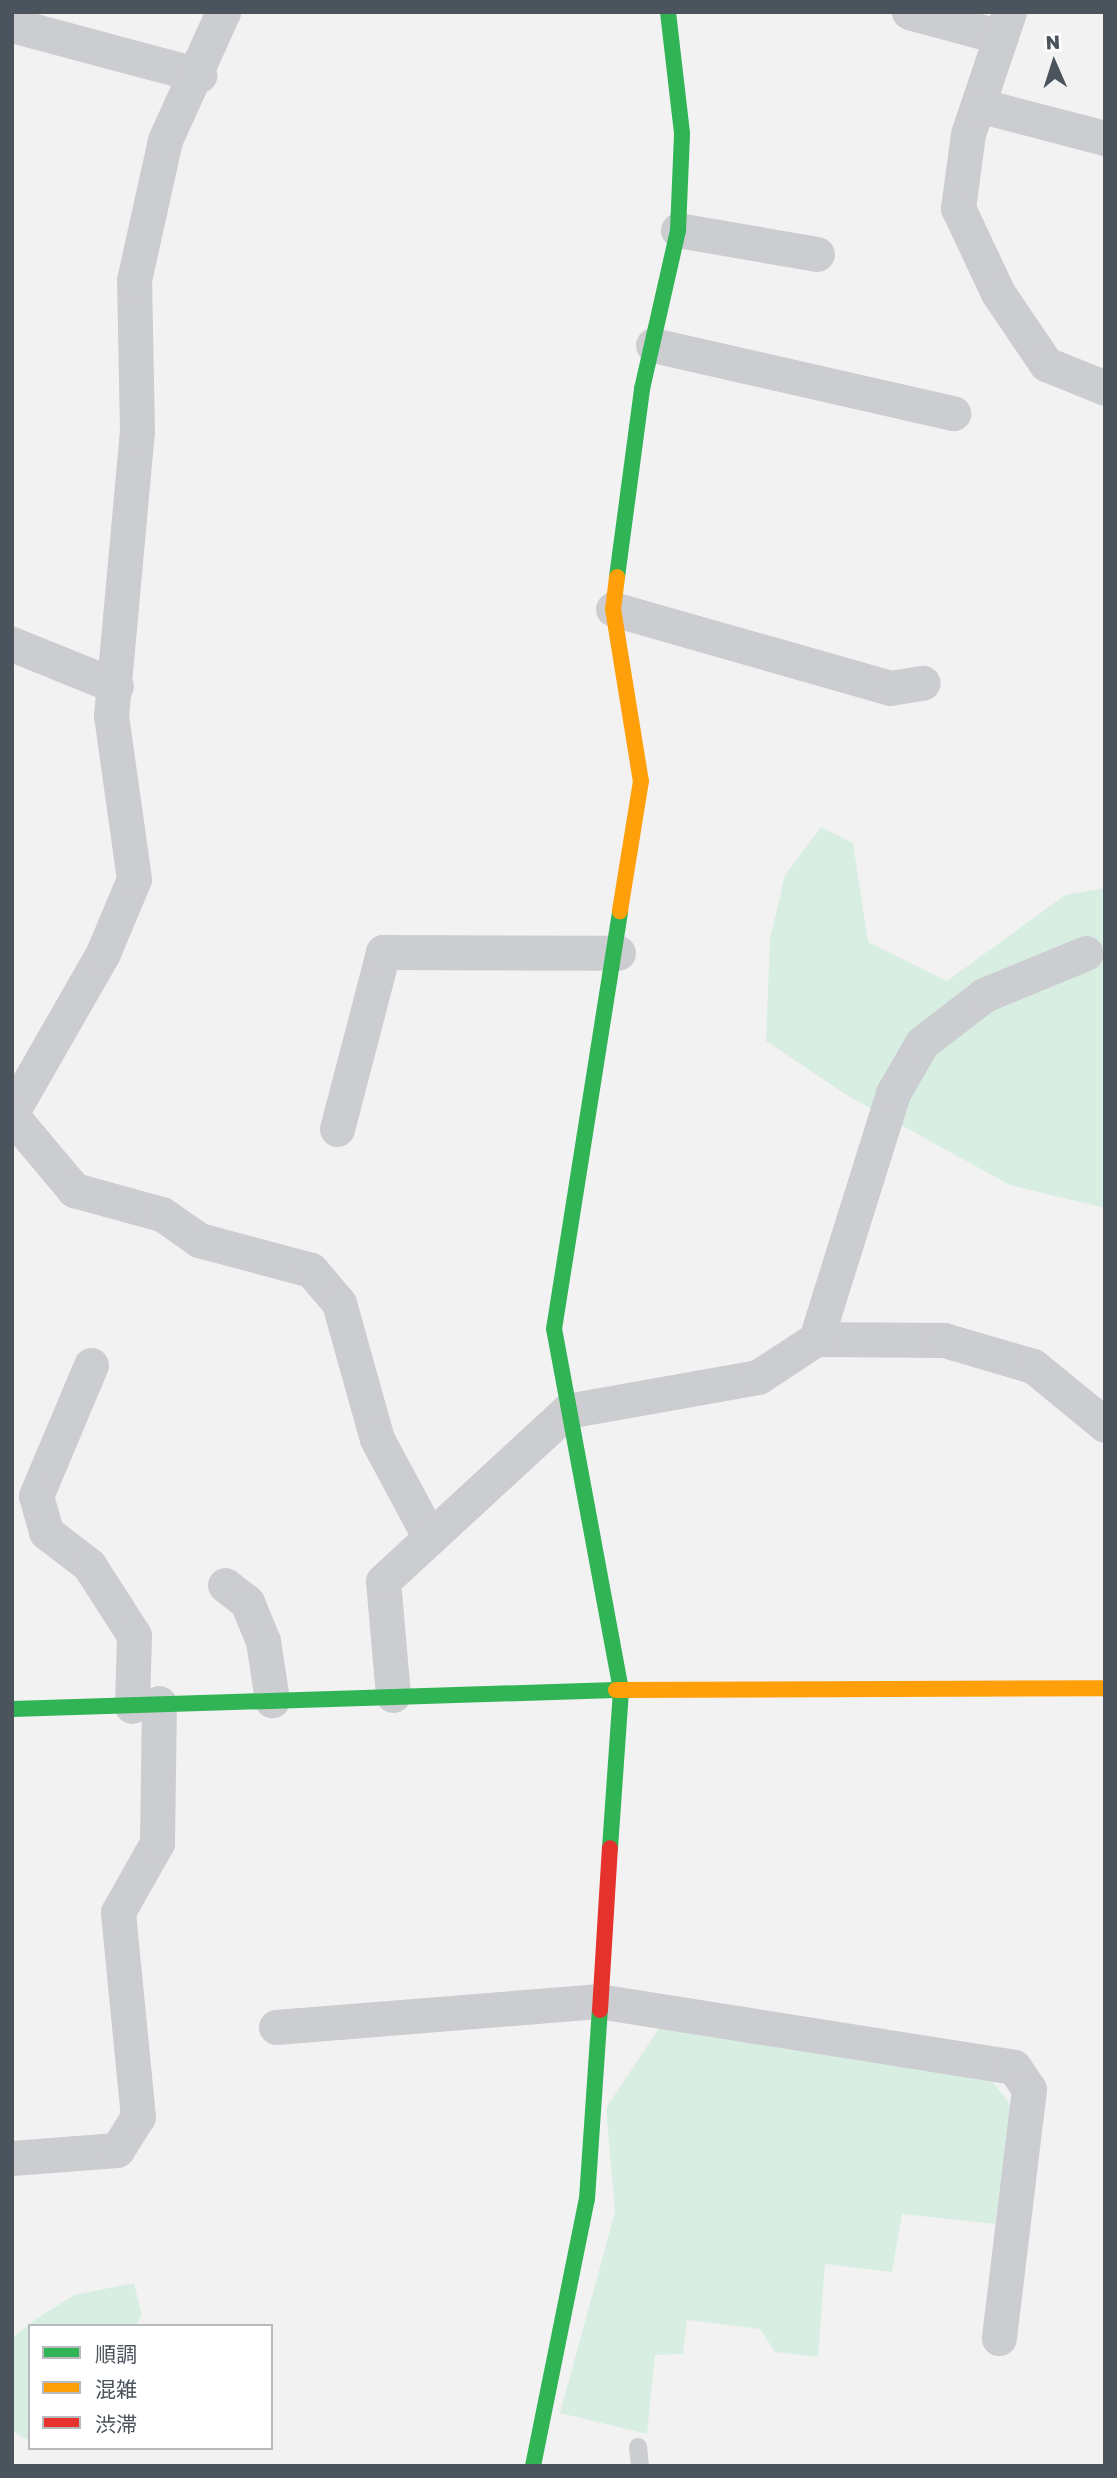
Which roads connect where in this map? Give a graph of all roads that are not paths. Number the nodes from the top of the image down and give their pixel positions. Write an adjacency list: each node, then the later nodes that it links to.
1 (223, 12): 6 (street)
2 (668, 12): 9 (street)
3 (909, 12): 5 (street)
4 (12, 25): 6 (street)
5 (1005, 25): 7 (street)
6 (199, 75): 17 (street)
7 (978, 104): 8 (street); 12 (street)
8 (1105, 138)
9 (678, 230): 10 (street); 11 (street)
10 (817, 254)
11 (653, 345): 13 (street); 14 (street)
12 (1105, 388)
13 (953, 413)
14 (613, 609): 16 (street); 18 (street)
15 (12, 644): 17 (street)
16 (923, 683)
17 (116, 686): 20 (street)
18 (618, 953): 21 (street); 24 (street)
19 (1086, 953): 22 (street)
20 (12, 1114): 26 (street)
21 (337, 1129)
22 (816, 1339): 24 (street); 25 (street)
23 (91, 1366): 32 (street)
24 (567, 1410): 26 (street); 29 (street)
25 (1105, 1425)
26 (430, 1538): 30 (street)
27 (225, 1585): 31 (street)
28 (1105, 1688): 29 (street)
29 (621, 1690): 30 (street); 34 (street)
30 (393, 1695): 31 (street)
31 (272, 1700): 32 (street)
32 (146, 1704): 33 (street); 36 (street)
33 (12, 1709)
34 (598, 2001): 35 (street); 37 (street); 39 (street)
35 (276, 2027)
36 (12, 2158)
37 (999, 2338)
38 (638, 2447): 40 (lane)
39 (533, 2466)
40 (640, 2466)

